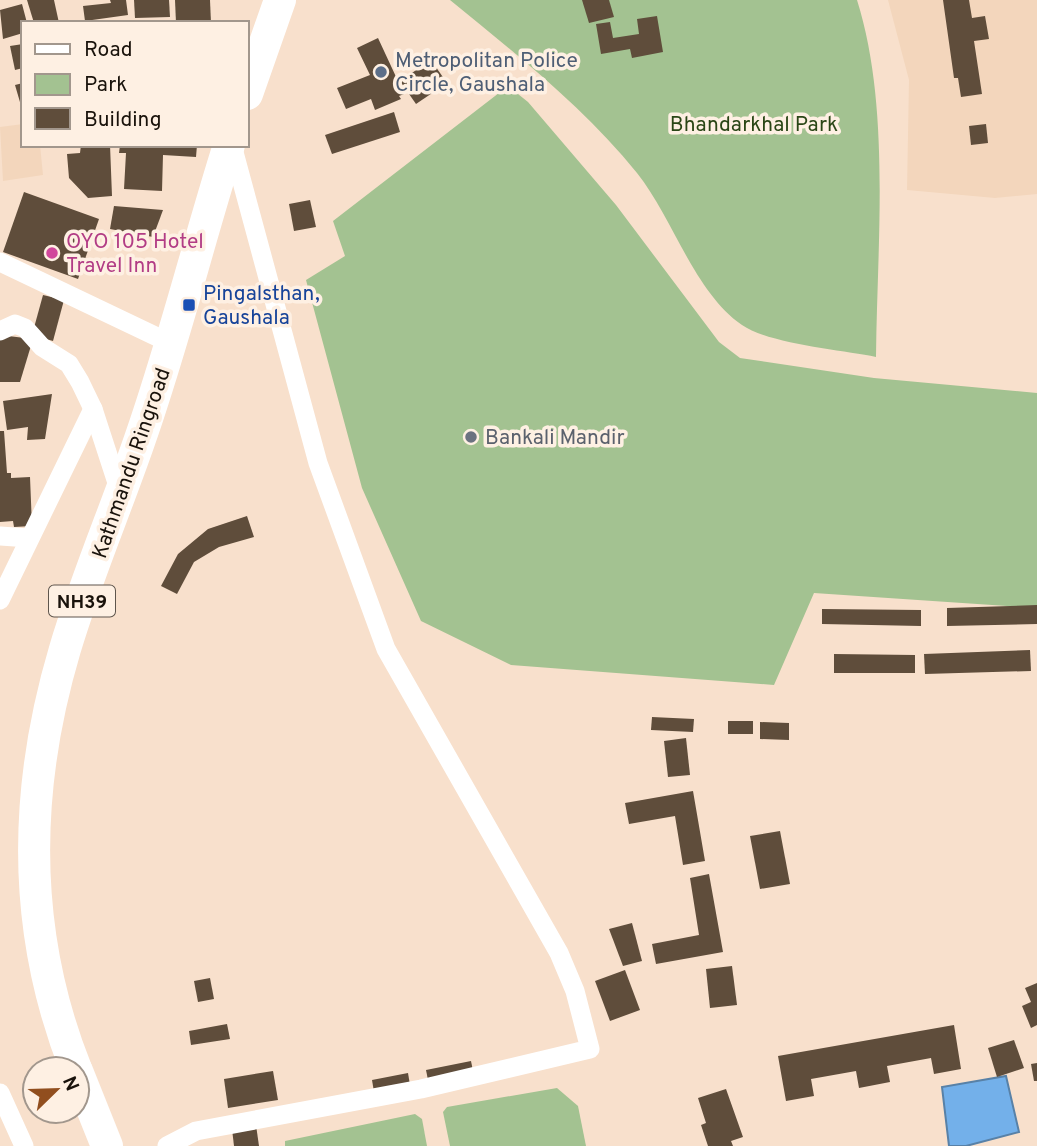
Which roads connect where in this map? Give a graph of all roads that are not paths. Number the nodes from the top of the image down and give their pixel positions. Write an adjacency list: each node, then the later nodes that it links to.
1 (279, 0): 2 (highway)
2 (248, 91)
3 (230, 147): 7 (highway, Kathmandu Ringroad / NH39)
4 (232, 147): 18 (street)
5 (0, 262): 7 (street)
6 (0, 331): 8 (street)
7 (172, 344): 9 (highway, Kathmandu Ringroad / NH39)
8 (93, 409): 9 (street); 11 (street)
9 (120, 493): 13 (highway, Kathmandu Ringroad / NH39)
10 (0, 536): 11 (street)
11 (29, 538): 12 (street)
12 (0, 600)
13 (72, 1055)
14 (0, 1093): 16 (street)
15 (91, 1105): 17 (highway, Kathmandu Ringroad / NH39)
16 (24, 1146)
17 (107, 1146)
18 (167, 1146)

